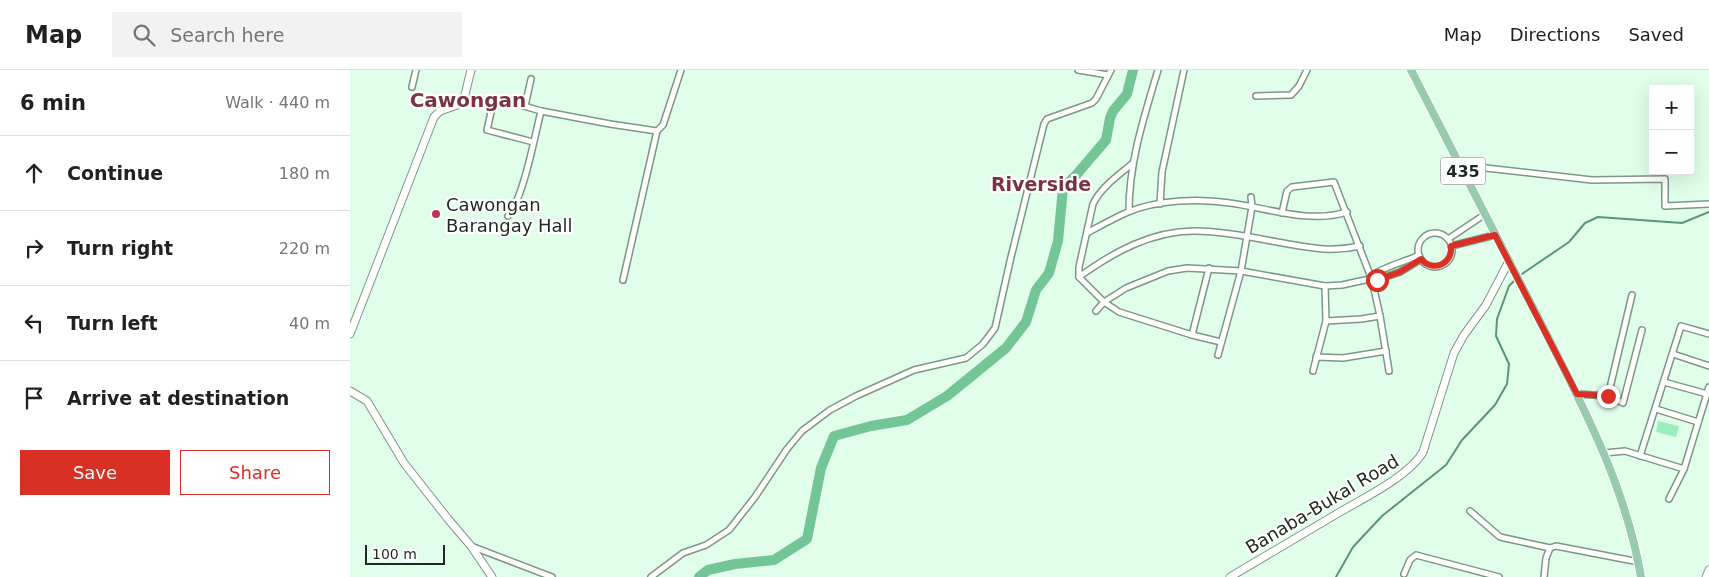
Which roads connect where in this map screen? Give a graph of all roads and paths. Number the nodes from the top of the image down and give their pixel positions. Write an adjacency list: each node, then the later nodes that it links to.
1 (416, 70): 11 (street)
2 (471, 70): 14 (street)
3 (681, 70): 17 (street)
4 (1078, 70): 9 (street)
5 (1158, 70): 19 (street)
6 (1184, 70): 22 (street)
7 (1307, 70): 12 (street)
8 (1411, 70): 20 (main road, 435)
9 (1110, 73): 83 (street)
10 (531, 79): 15 (street)
11 (412, 88)
12 (1256, 96)
13 (494, 98): 14 (street); 15 (street); 18 (street)
14 (463, 102): 52 (street)
15 (525, 106): 16 (street)
16 (541, 110): 17 (street); 18 (street)
17 (657, 131): 44 (street)
18 (533, 142): 29 (street)
19 (1133, 163): 25 (street); 30 (street)
20 (1459, 165): 23 (street); 28 (main road, 435)
21 (1251, 197): 24 (street)
22 (1160, 204): 24 (street); 25 (street)
23 (1709, 204)
24 (1252, 207): 26 (street); 32 (street)
25 (1129, 211): 30 (street)
26 (1282, 212): 27 (street); 27 (street)
27 (1347, 212): 34 (street)
28 (1484, 215): 31 (main road, 435); 33 (street)
29 (508, 216)
30 (1087, 233): 42 (street)
31 (1495, 235): 35 (street); 37 (main road, 435)
32 (1248, 237): 34 (street); 40 (street); 42 (street)
33 (1448, 239): 35 (street); 36 (street)
34 (1360, 246): 43 (street)
35 (1451, 246): 36 (street)
36 (1420, 257): 39 (street); 41 (street)
37 (1510, 261): 66 (main road, 435); 84 (street, Banaba-Bukal Road)
38 (1209, 268): 40 (street); 47 (street); 54 (street)
39 (1388, 268): 41 (street); 43 (street)
40 (1241, 271): 45 (street); 55 (street)
41 (1391, 274): 43 (street)
42 (1079, 277): 47 (street)
43 (1372, 278): 45 (street); 49 (street)
44 (623, 280)
45 (1325, 286): 50 (street)
46 (1632, 295): 68 (street)
47 (1104, 302): 48 (street); 54 (street)
48 (1096, 311)
49 (1380, 316): 50 (street); 56 (street)
50 (1326, 321): 59 (street)
51 (1642, 330): 68 (street)
52 (350, 334)
53 (1709, 334): 57 (street)
54 (1192, 335): 55 (street)
55 (1221, 342): 58 (street)
56 (1386, 351): 59 (street); 62 (street)
57 (1673, 354): 60 (street); 63 (street)
58 (1218, 355)
59 (1316, 357): 61 (street)
60 (1709, 366)
61 (1313, 371)
62 (1389, 371)
63 (1664, 382): 67 (street); 69 (street)
64 (1709, 388): 67 (street)
65 (350, 391): 76 (street)
66 (1577, 394): 68 (street); 71 (main road, 435)
67 (1707, 394): 70 (street)
68 (1608, 396)
69 (1656, 409): 70 (street); 72 (street)
70 (1698, 422): 73 (street)
71 (1604, 453): 72 (street); 78 (main road, 435)
72 (1640, 456): 73 (street)
73 (1684, 469): 74 (street)
74 (1669, 499)
75 (1470, 511): 77 (street)
76 (471, 546): 81 (street); 82 (street)
77 (1550, 548): 78 (street); 86 (street)
78 (1639, 562): 87 (main road, 435)
79 (1709, 570): 88 (street)
80 (1404, 574): 85 (street)
81 (492, 577)
82 (552, 577)
83 (651, 577)
84 (1230, 577)
85 (1499, 577)
86 (1544, 577)
87 (1641, 577)
88 (1706, 577)

